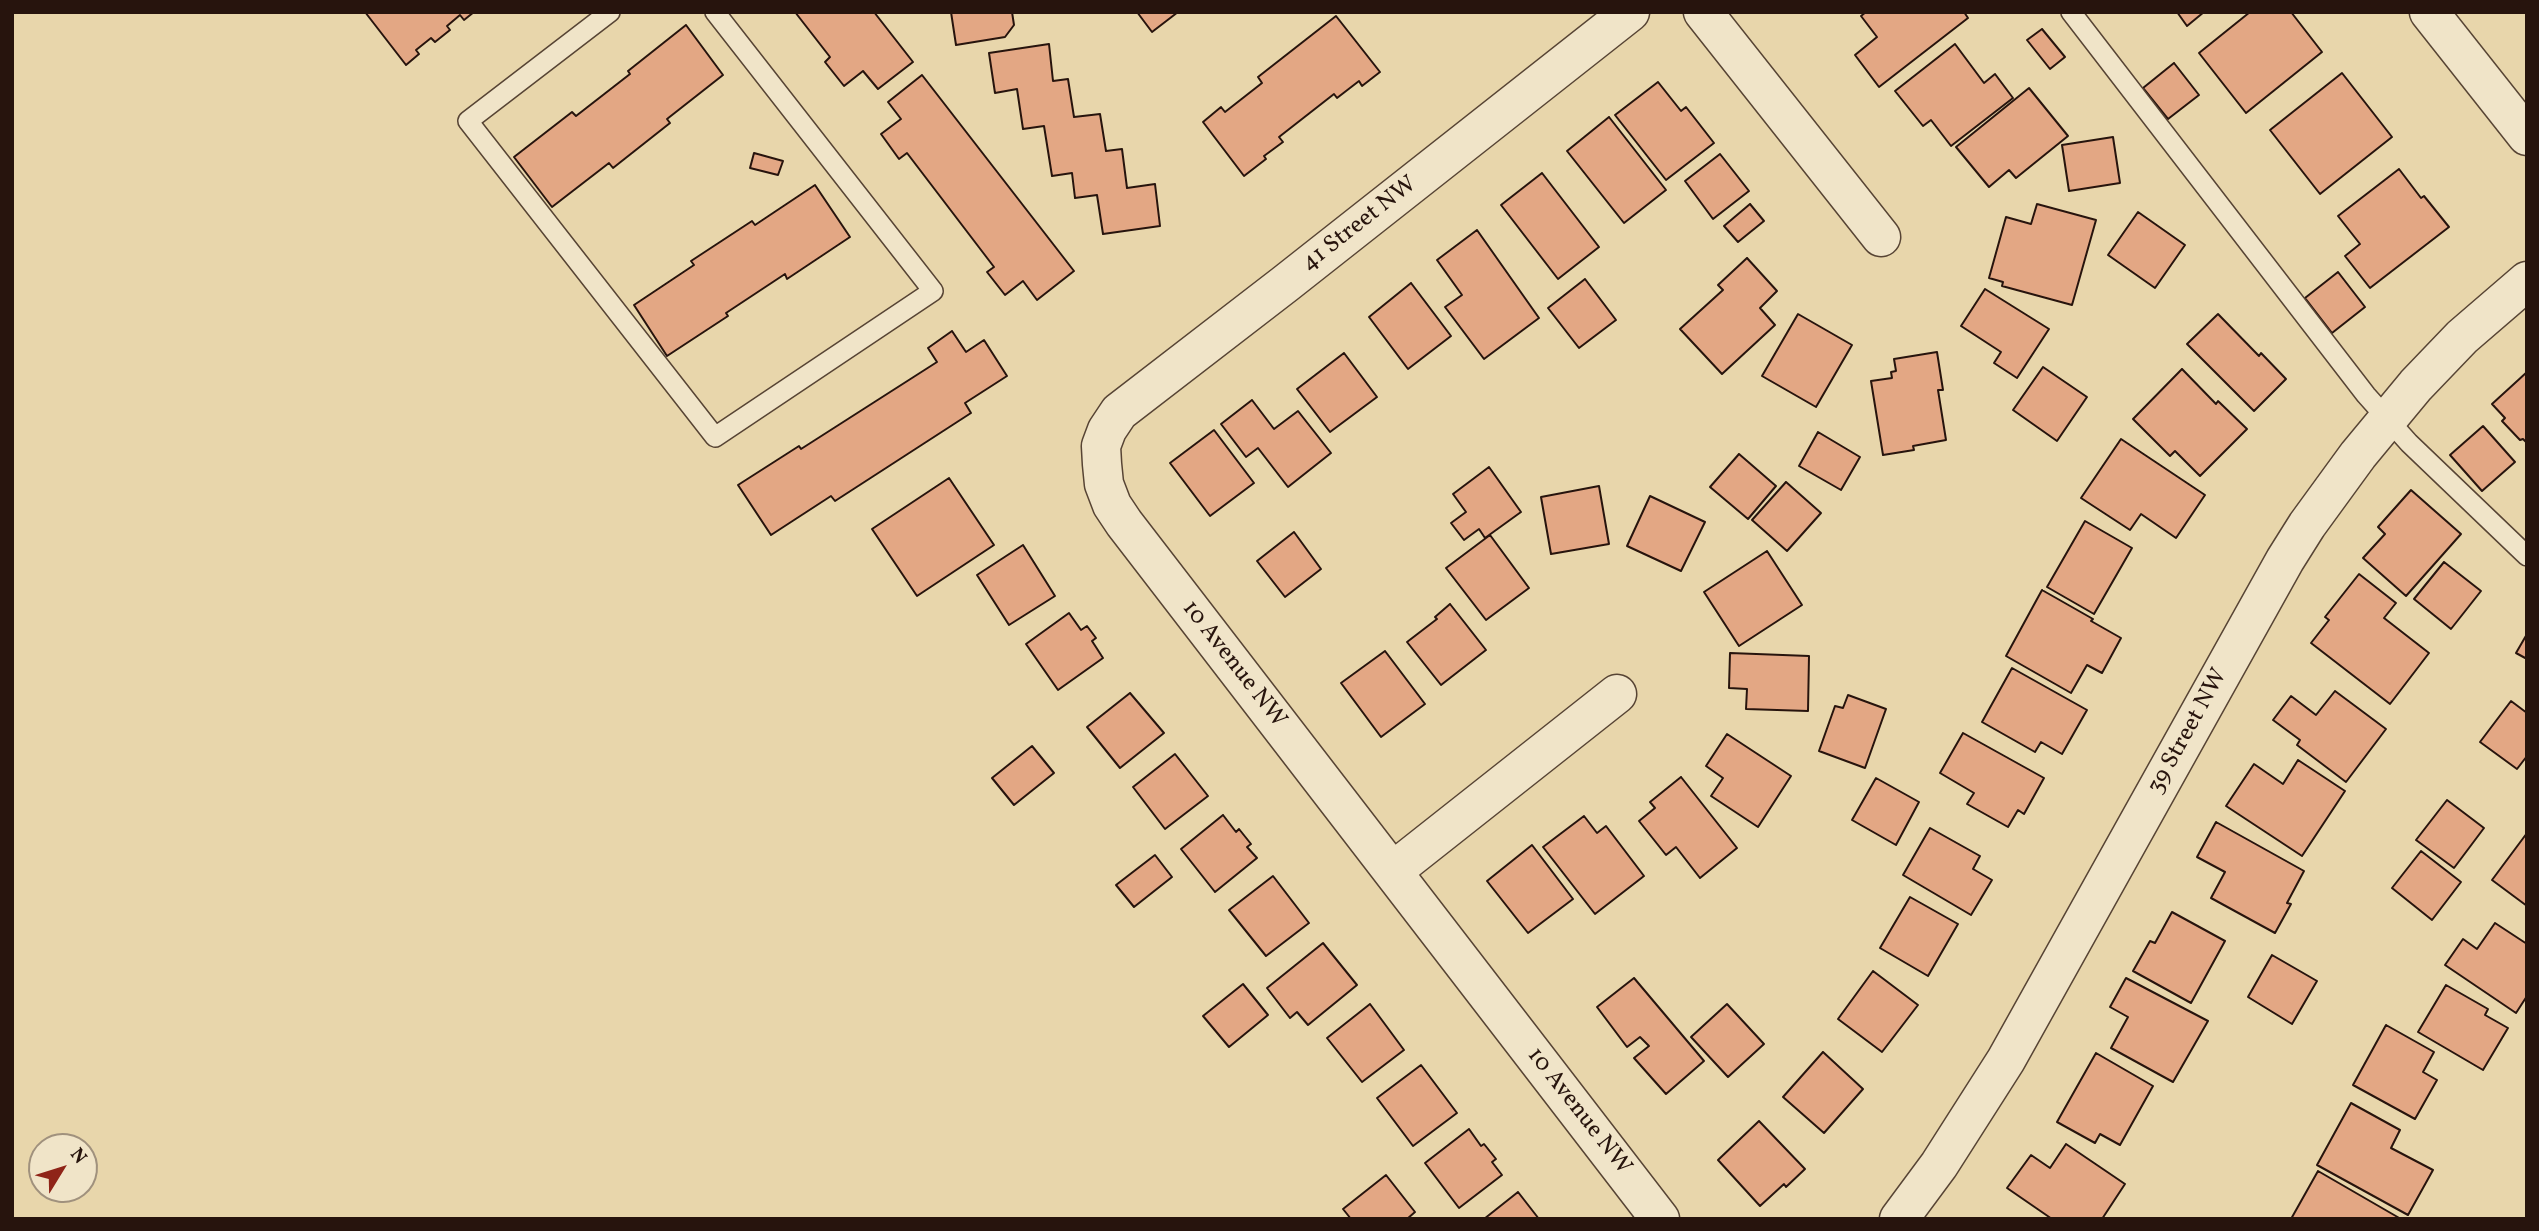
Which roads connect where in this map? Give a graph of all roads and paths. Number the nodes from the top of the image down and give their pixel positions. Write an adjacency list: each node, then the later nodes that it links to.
1 (610, 12): 2 (lane)
2 (715, 12)
3 (1630, 12): 11 (street, 41 Street NW)
4 (1703, 12): 8 (street)
5 (2071, 12): 10 (lane)
6 (2430, 12): 7 (street)
7 (2527, 136)
8 (1881, 237)
9 (2527, 281): 10 (street, 39 Street NW)
10 (2387, 419): 12 (lane); 16 (street, 39 Street NW)
11 (1101, 446): 14 (street, 10 Avenue NW)
12 (2527, 556)
13 (1617, 694): 14 (street)
14 (1393, 872): 15 (street, 10 Avenue NW)
15 (1660, 1219)
16 (1899, 1219)

